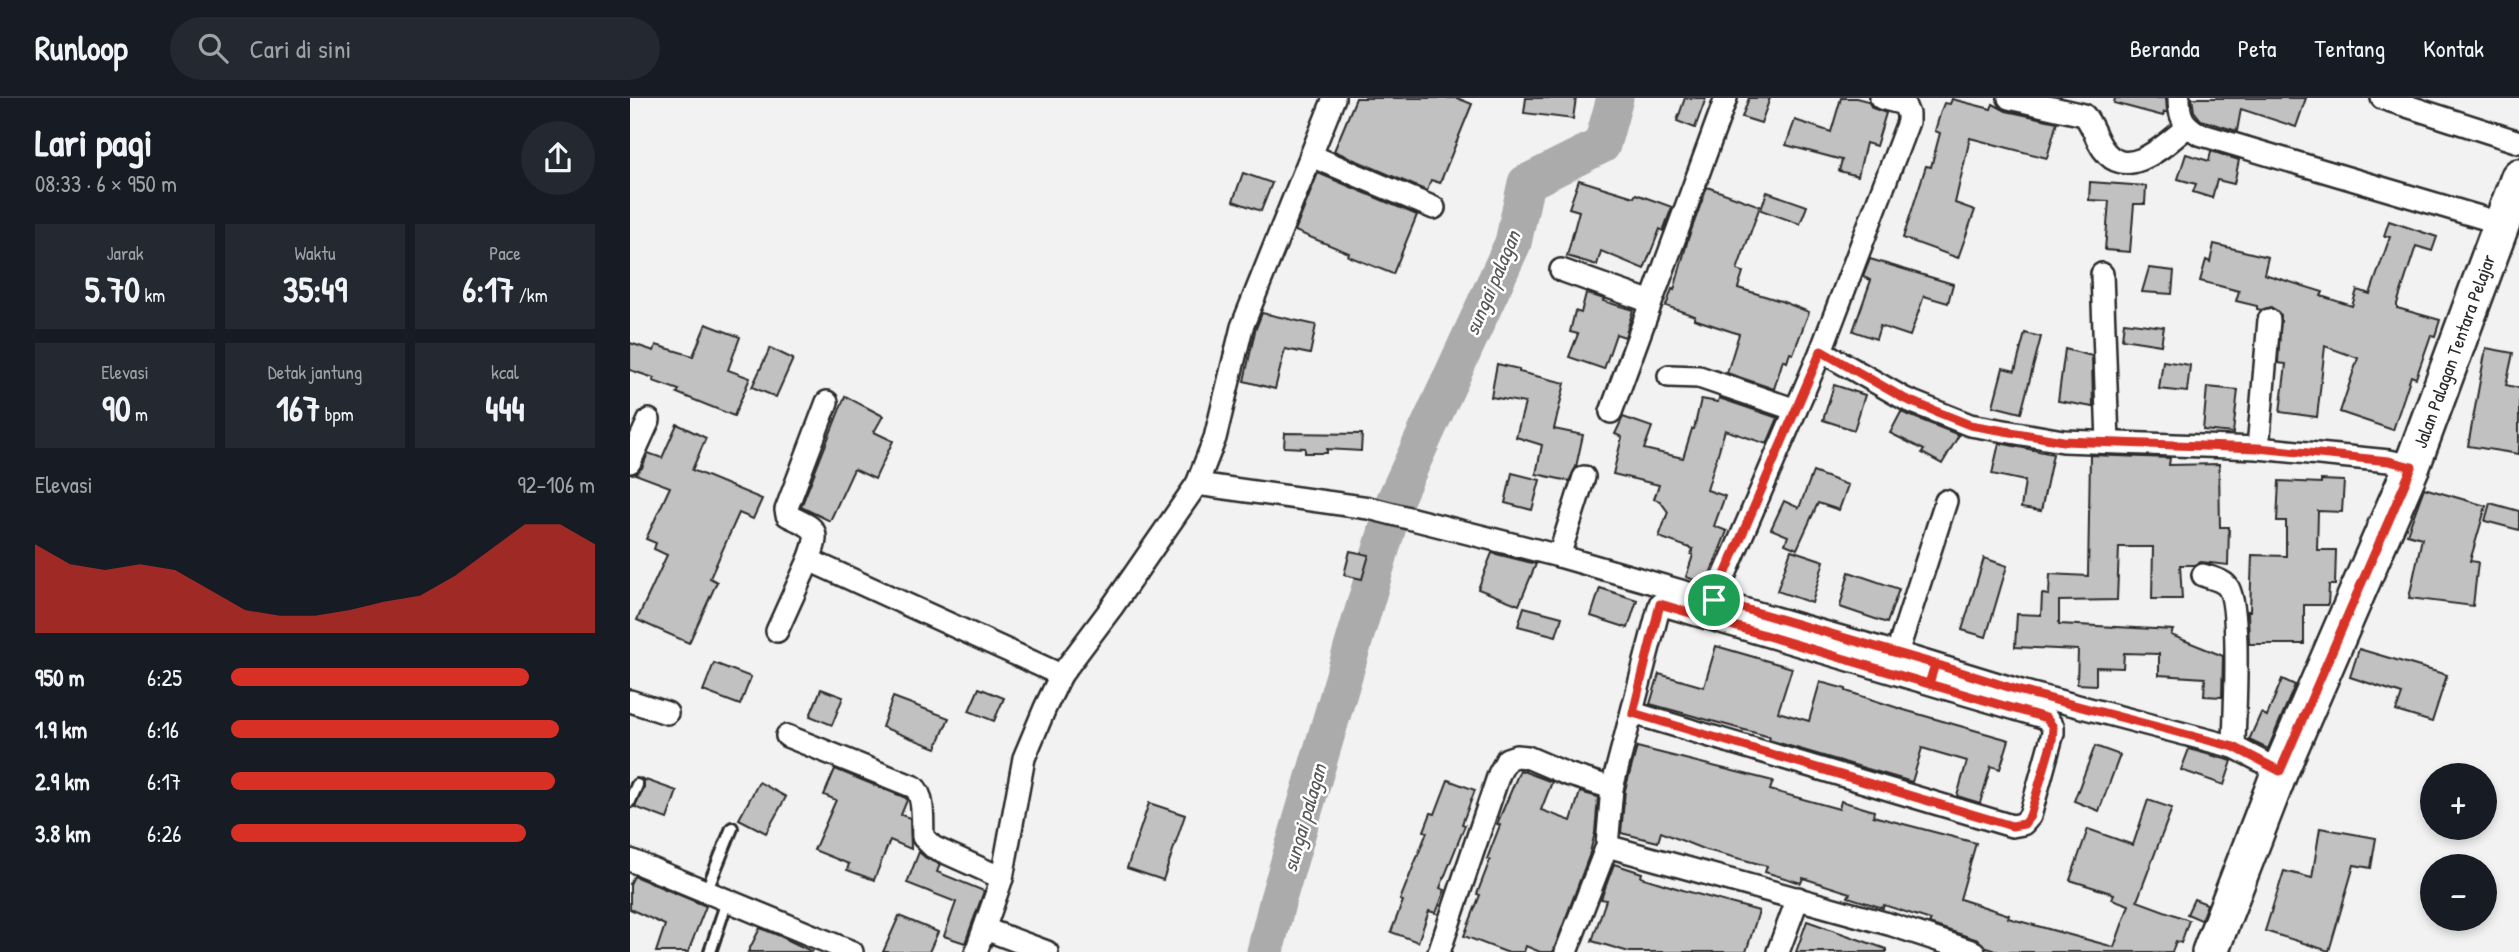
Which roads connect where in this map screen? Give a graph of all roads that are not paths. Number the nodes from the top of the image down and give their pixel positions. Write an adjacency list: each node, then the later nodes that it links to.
1 (1334, 98): 10 (street)
2 (1726, 98): 16 (street)
3 (1881, 98): 7 (street)
4 (2009, 98): 8 (street)
5 (2179, 98): 8 (street)
6 (2382, 98): 9 (street)
7 (1911, 103): 18 (street)
8 (2187, 127): 13 (street)
9 (2519, 142)
10 (1312, 156): 12 (street); 29 (street)
11 (2519, 177): 13 (main road, Jalan Palagan Tentara Pelajar)
12 (1434, 208)
13 (2500, 223): 27 (main road, Jalan Palagan Tentara Pelajar)
14 (1561, 270): 16 (street)
15 (2102, 274): 24 (street)
16 (1651, 302): 22 (street)
17 (2269, 320): 25 (street)
18 (1821, 351): 21 (street); 24 (street)
19 (1669, 376): 21 (street)
20 (827, 402): 32 (street)
21 (1796, 410): 34 (street)
22 (1611, 412)
23 (649, 420): 26 (street)
24 (2108, 442): 25 (street)
25 (2258, 448): 27 (street)
26 (630, 462)
27 (2412, 467): 44 (main road, Jalan Palagan Tentara Pelajar)
28 (1584, 477): 31 (street)
29 (1197, 484): 31 (street); 38 (street)
30 (1946, 501): 36 (street)
31 (1559, 556): 34 (street)
32 (809, 560): 35 (street); 38 (street)
33 (2203, 575): 43 (street)
34 (1714, 600): 36 (street)
35 (777, 631)
36 (1897, 653): 37 (street)
37 (1932, 674): 41 (street); 41 (street); 43 (street)
38 (1060, 675): 51 (street)
39 (630, 701): 40 (street)
40 (667, 713)
41 (1633, 713): 46 (street)
42 (787, 736): 51 (street)
43 (2234, 747): 44 (street)
44 (2280, 771): 64 (main road, Jalan Palagan Tentara Pelajar)
45 (637, 785): 47 (lane)
46 (1612, 788): 49 (street); 60 (street)
47 (630, 801)
48 (732, 828): 52 (lane)
49 (1607, 846): 53 (street); 61 (street)
50 (630, 860): 52 (street)
51 (1002, 878): 55 (street)
52 (706, 892): 54 (street)
53 (1798, 898): 62 (street); 63 (street)
54 (727, 901): 56 (lane); 57 (street)
55 (985, 929): 58 (street); 59 (street)
56 (710, 952)
57 (852, 952)
58 (976, 952)
59 (1047, 952)
60 (1438, 952)
61 (1566, 952)
62 (1777, 952)
63 (1974, 952)
64 (2210, 952)

